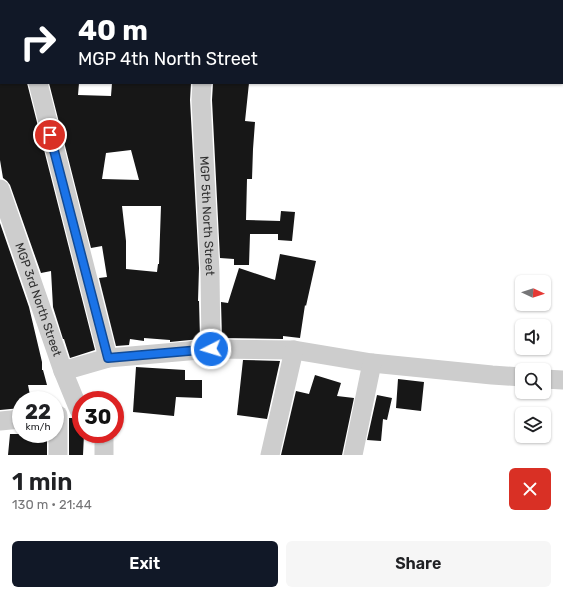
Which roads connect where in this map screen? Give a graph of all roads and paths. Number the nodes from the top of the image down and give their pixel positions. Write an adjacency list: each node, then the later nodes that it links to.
1 (38, 84): 6 (street)
2 (202, 84): 4 (street, MGP 5th North Street)
3 (0, 189): 8 (street, MGP 3rd North Street)
4 (211, 349): 5 (street); 6 (street)
5 (294, 350): 7 (street); 19 (street)
6 (108, 358): 8 (street)
7 (372, 363): 9 (street); 20 (street)
8 (63, 371): 12 (street, MGP 3rd North Street)
9 (515, 377)
10 (551, 379): 11 (street)
11 (563, 380)
12 (72, 392)
13 (12, 419): 14 (street)
14 (0, 421)
15 (57, 443): 17 (street)
16 (104, 443): 18 (street)
17 (58, 455)
18 (104, 455)
19 (270, 455)
20 (353, 455)

